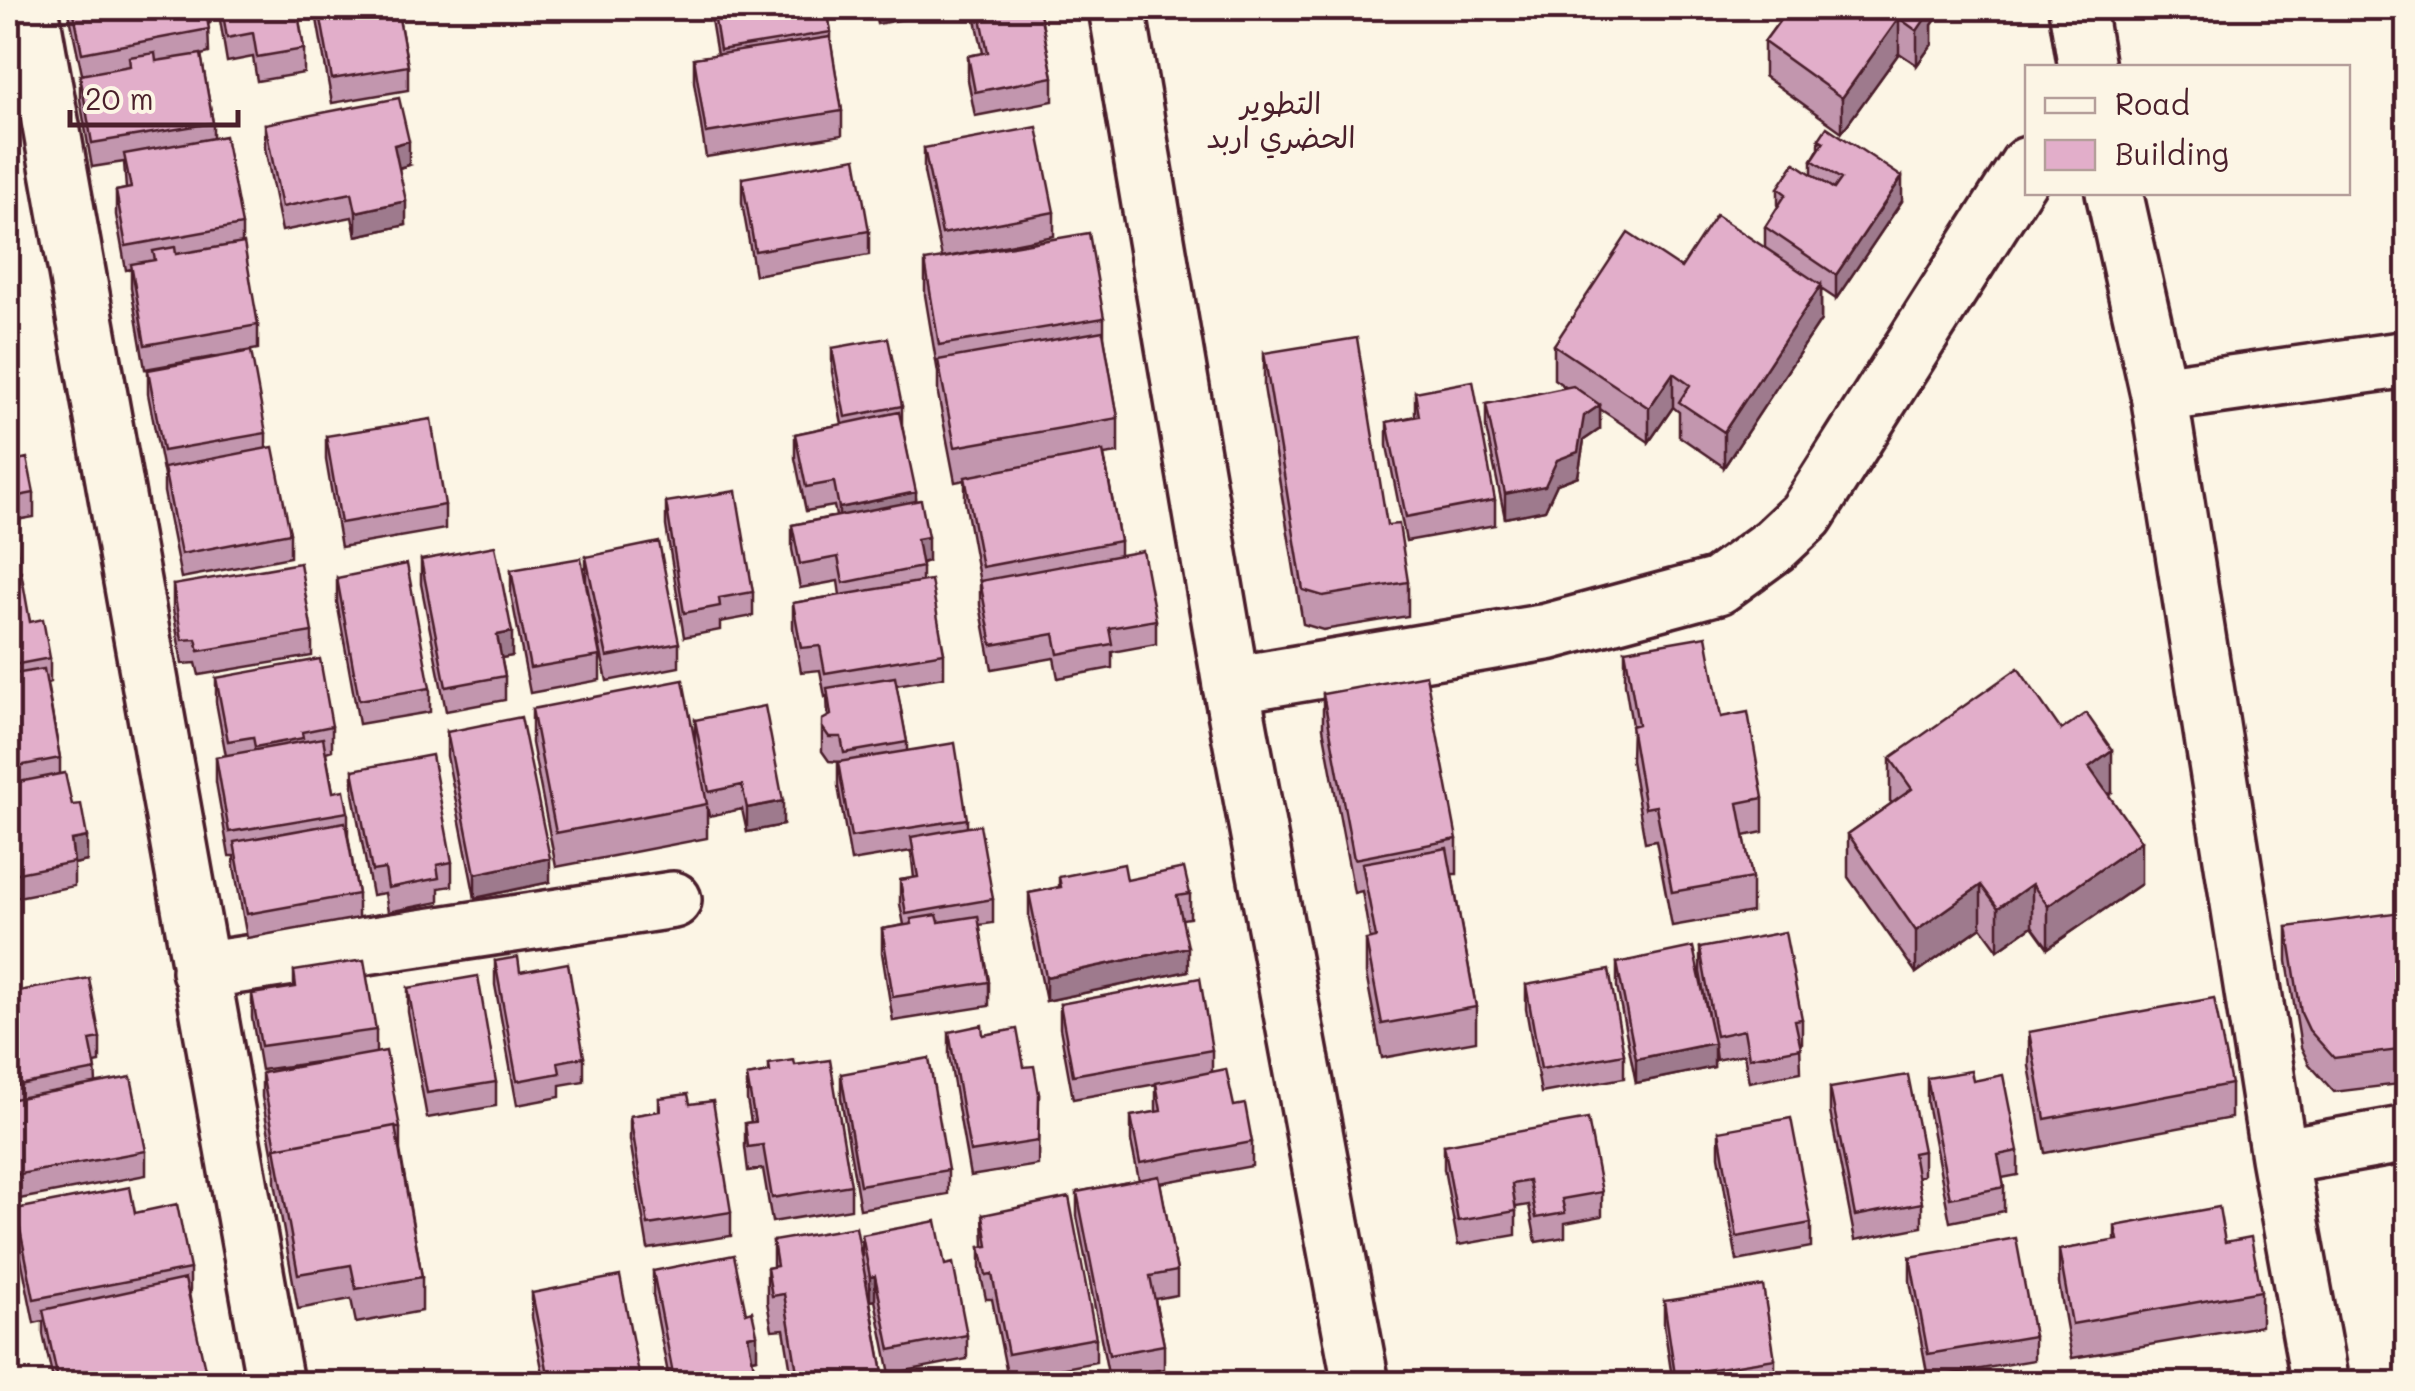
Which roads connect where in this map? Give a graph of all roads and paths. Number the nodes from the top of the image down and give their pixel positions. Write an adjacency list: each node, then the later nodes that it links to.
1 (30, 8): 11 (street)
2 (1118, 8): 9 (street)
3 (2077, 8): 4 (street)
4 (2086, 65)
5 (2025, 170): 9 (street)
6 (2115, 195): 8 (street)
7 (2408, 360): 8 (street)
8 (2159, 394): 13 (street)
9 (1231, 684): 15 (street)
10 (673, 900): 11 (street)
11 (200, 971): 14 (street)
12 (2408, 1134): 13 (street)
13 (2279, 1157): 16 (street)
14 (275, 1384)
15 (1360, 1384)
16 (2320, 1384)

